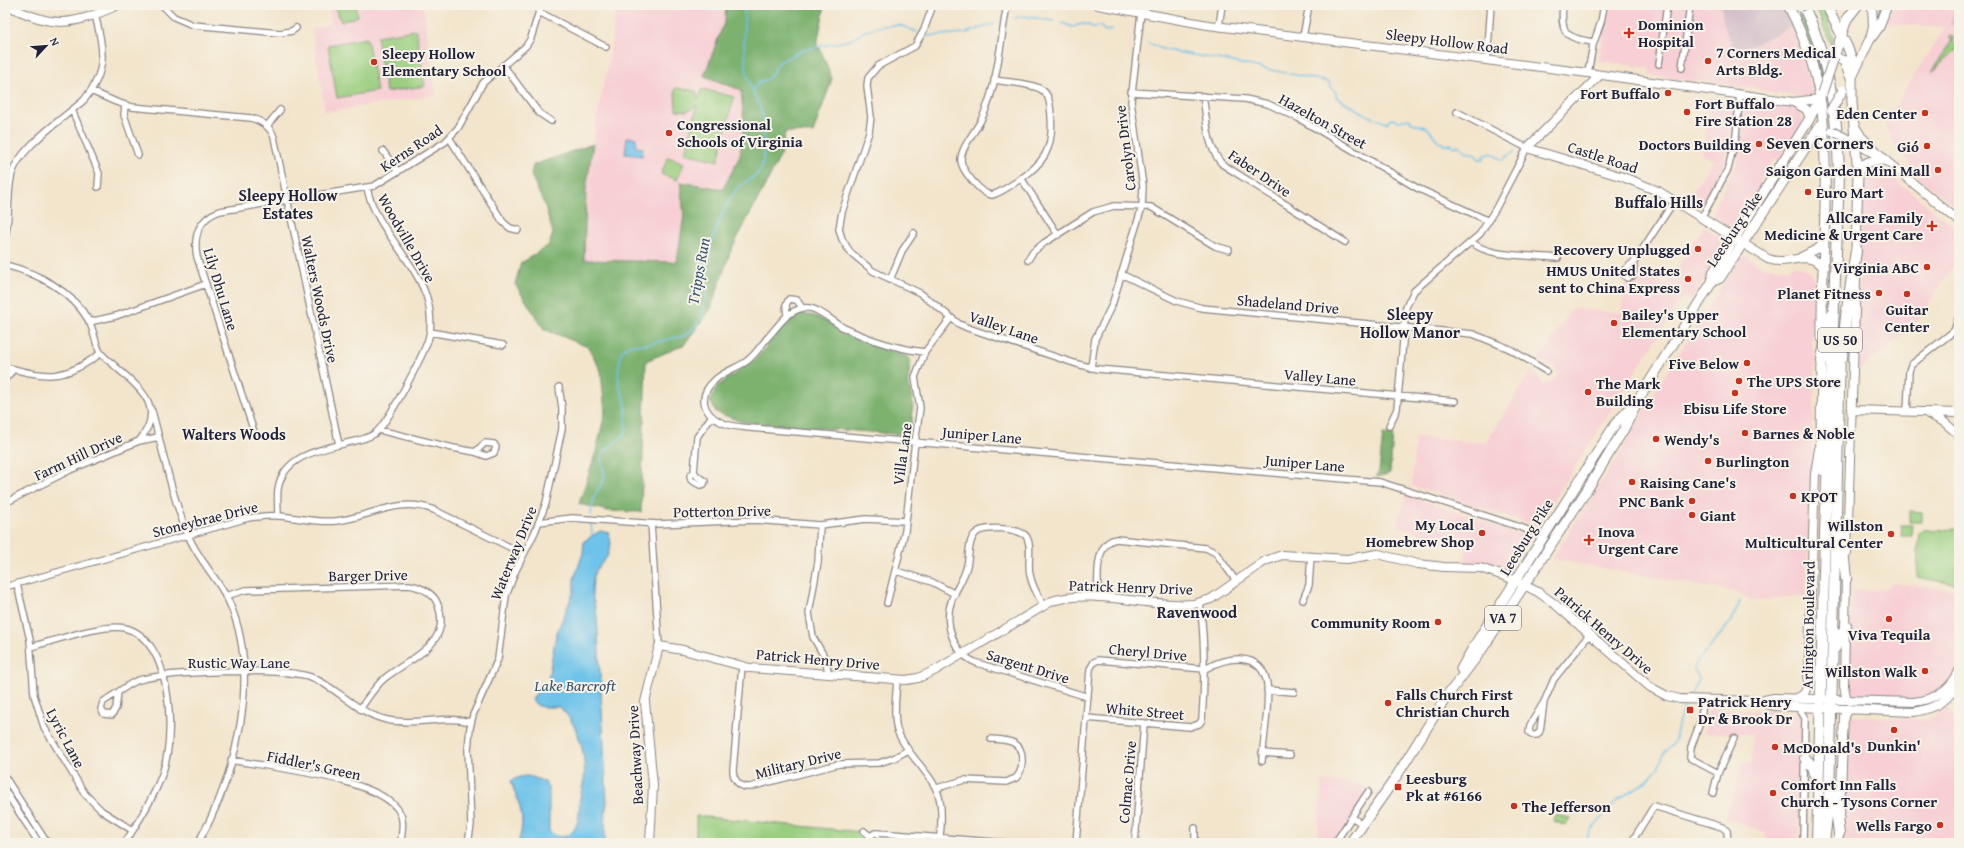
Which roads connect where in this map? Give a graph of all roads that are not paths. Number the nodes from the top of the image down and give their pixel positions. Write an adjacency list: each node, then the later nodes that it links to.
1 (6, 5): 23 (street)
2 (118, 5): 23 (street)
3 (162, 5): 25 (street)
4 (541, 5): 21 (street, Kerns Road)
5 (933, 5): 95 (street, Valley Lane)
6 (1007, 5): 40 (street)
7 (1098, 5): 22 (street, Sleepy Hollow Road)
8 (1222, 5): 24 (street)
9 (1309, 5): 27 (street)
10 (1491, 5): 32 (street)
11 (1563, 5): 29 (street)
12 (1604, 5): 29 (street)
13 (1667, 5): 33 (street)
14 (1690, 5): 35 (street)
15 (1810, 5): 119 (highway, Arlington Boulevard / US 50)
16 (1826, 5): 26 (main road)
17 (1872, 5): 28 (street)
18 (1887, 5): 28 (main road, Leesburg Pike / VA 7)
19 (1797, 7): 46 (main road); 97 (highway, Arlington Boulevard / US 50)
20 (1855, 7): 26 (main road, VA 7)
21 (539, 12): 30 (street); 34 (street, Kerns Road)
22 (1141, 13): 24 (street, Sleepy Hollow Road); 43 (street, Carolyn Drive)
23 (95, 15): 42 (street)
24 (1219, 26): 27 (street, Sleepy Hollow Road)
25 (296, 28)
26 (1841, 35): 31 (main road, VA 7); 39 (main road)
27 (1303, 37): 32 (street, Sleepy Hollow Road)
28 (1869, 41): 39 (main road, Leesburg Pike / VA 7)
29 (1593, 42): 37 (street)
30 (606, 47)
31 (1834, 57): 39 (main road); 46 (main road, Leesburg Pike / VA 7, bridge)
32 (1487, 61): 36 (street, Sleepy Hollow Road)
33 (1659, 64)
34 (503, 65): 53 (street); 57 (street, Kerns Road)
35 (1682, 68)
36 (1577, 72): 37 (street, Sleepy Hollow Road); 41 (street)
37 (1588, 73): 38 (street, Sleepy Hollow Road)
38 (1600, 75): 41 (street); 44 (street, Sleepy Hollow Road)
39 (1851, 79): 54 (main road, Leesburg Pike / VA 7, bridge); 55 (main road)
40 (994, 80): 69 (street); 69 (street)
41 (1585, 89): 59 (street)
42 (91, 91): 48 (street); 49 (street)
43 (1131, 92): 45 (street, Hazelton Street); 74 (street, Carolyn Drive)
44 (1740, 94): 47 (street, Sleepy Hollow Road); 75 (street)
45 (1203, 96): 76 (street, Hazelton Street); 84 (street, Faber Drive)
46 (1821, 96): 47 (street, Sleepy Hollow Road); 52 (main road, Leesburg Pike / VA 7); 54 (main road)
47 (1793, 102): 52 (street, Sleepy Hollow Road)
48 (125, 105): 56 (street); 63 (street)
49 (72, 110): 66 (street); 70 (street)
50 (280, 110): 56 (street)
51 (1457, 112): 59 (street, Castle Road)
52 (1810, 118): 83 (main road, Leesburg Pike / VA 7)
53 (551, 121)
54 (1823, 122): 58 (street, bridge); 61 (main road); 62 (main road, Leesburg Pike / VA 7)
55 (1854, 124): 58 (main road); 64 (main road)
56 (267, 126): 72 (street, Walters Woods Drive)
57 (450, 139): 67 (street, Kerns Road); 78 (street)
58 (1852, 141): 64 (street); 68 (main road)
59 (1528, 148): 73 (street, Castle Road); 76 (street)
60 (383, 151): 67 (street)
61 (1825, 151): 62 (main road); 82 (main road)
62 (1803, 152): 83 (main road, Leesburg Pike / VA 7)
63 (138, 155)
64 (1885, 160): 68 (main road); 77 (street)
65 (5, 171): 66 (street)
66 (13, 172): 81 (street)
67 (398, 172): 71 (street, Kerns Road)
68 (1858, 173): 87 (main road)
69 (1021, 178): 80 (street)
70 (98, 187)
71 (367, 188): 72 (street, Lily Dhu Lane); 105 (street, Woodville Drive)
72 (287, 200): 96 (street, Lily Dhu Lane); 134 (street, Walters Woods Drive)
73 (1675, 200): 75 (street, Castle Road); 91 (street)
74 (1142, 207): 80 (street); 86 (street); 94 (street, Carolyn Drive)
75 (1702, 217): 83 (street, Castle Road)
76 (1489, 221): 85 (street)
77 (1959, 221)
78 (518, 230)
79 (914, 233): 95 (street)
80 (1058, 235): 90 (street)
81 (5, 237)
82 (1824, 240): 89 (street); 93 (main road)
83 (1739, 241): 89 (street, Castle Road); 117 (main road, Leesburg Pike / VA 7)
84 (1345, 242)
85 (1472, 242): 88 (street); 103 (street)
86 (1229, 250)
87 (1856, 251): 119 (highway); 121 (street)
88 (1558, 258)
89 (1801, 258): 93 (street)
90 (1028, 260)
91 (1634, 262)
92 (5, 265): 102 (street)
93 (1824, 267): 109 (main road)
94 (1121, 274): 103 (street, Shadeland Drive); 111 (street, Carolyn Drive)
95 (890, 280): 101 (street, Valley Lane)
96 (206, 284): 102 (street); 128 (street, Lily Dhu Lane)
97 (1835, 286): 109 (highway); 145 (highway, Arlington Boulevard / US 50)
98 (802, 308): 99 (street); 99 (street); 107 (street)
99 (787, 316): 125 (street)
100 (1959, 316): 104 (street)
101 (951, 318): 107 (street, Villa Lane); 111 (street, Valley Lane)
102 (89, 322): 108 (street)
103 (1403, 326): 113 (street, Shadeland Drive); 116 (street)
104 (1956, 330): 122 (street)
105 (430, 332): 106 (street); 127 (street, Woodville Drive)
106 (503, 345)
107 (925, 352): 133 (street, Villa Lane)
108 (101, 353): 112 (street); 120 (street)
109 (1822, 361): 131 (main road)
110 (5, 367): 112 (street)
111 (1091, 368): 116 (street, Valley Lane)
112 (14, 369): 114 (street)
113 (1546, 372)
114 (5, 379)
115 (559, 388): 141 (street, Waterway Drive)
116 (1399, 395): 118 (street, Valley Lane); 126 (street)
117 (1638, 400): 152 (main road, Leesburg Pike / VA 7); 154 (main road, Leesburg Pike / VA 7)
118 (1455, 401)
119 (1839, 408): 136 (highway, Arlington Boulevard / US 50)
120 (152, 410): 130 (street); 132 (street)
121 (1852, 410): 122 (street); 150 (street)
122 (1907, 412): 123 (street)
123 (1926, 412): 124 (street); 129 (street)
124 (1959, 412)
125 (711, 417): 133 (street, Juniper Lane); 137 (street)
126 (1389, 426)
127 (379, 430): 134 (street); 135 (street)
128 (254, 432)
129 (1959, 435)
130 (159, 437): 132 (street, Farm Hill Drive); 146 (street)
131 (1821, 438): 145 (highway); 173 (street)
132 (139, 441): 138 (street, Farm Hill Drive)
133 (916, 442): 140 (street, Villa Lane); 144 (street, Juniper Lane)
134 (339, 445): 139 (street)
135 (474, 452)
136 (1836, 458): 150 (highway); 167 (highway, Arlington Boulevard / US 50)
137 (694, 472)
138 (5, 503)
139 (278, 516): 146 (street, Stoneybrae Drive); 147 (street, Stoneybrae Drive)
140 (906, 521): 143 (street, Potterton Drive); 149 (street, Villa Lane)
141 (539, 522): 142 (street, Potterton Drive); 147 (street, Waterway Drive)
142 (651, 524): 143 (street, Potterton Drive); 165 (street, Beachway Drive)
143 (820, 525): 174 (street)
144 (1535, 534)
145 (1826, 534): 186 (highway, Arlington Boulevard / US 50)
146 (188, 535): 153 (street, Stoneybrae Drive); 157 (street)
147 (524, 554): 190 (street, Waterway Drive)
148 (1311, 556): 151 (street, Patrick Henry Drive); 152 (street, Patrick Henry Drive); 159 (street)
149 (896, 571): 156 (street); 160 (street, Villa Lane)
150 (1846, 579): 163 (street)
151 (1236, 581): 158 (street); 161 (street, Patrick Henry Drive)
152 (1515, 581): 154 (street, Patrick Henry Drive); 181 (main road, Leesburg Pike / VA 7)
153 (17, 584): 155 (street, Stoneybrae Drive); 166 (street, Lyric Lane)
154 (1524, 586): 164 (street, Patrick Henry Drive); 181 (main road, Leesburg Pike / VA 7)
155 (5, 587)
156 (955, 594): 162 (street); 168 (street)
157 (225, 596): 171 (street); 188 (street, Barger Drive)
158 (1098, 598): 161 (street, Patrick Henry Drive); 162 (street, Patrick Henry Drive)
159 (1303, 600)
160 (887, 603)
161 (1200, 603): 170 (street, White Street)
162 (1043, 605): 168 (street, Patrick Henry Drive)
163 (1846, 626): 167 (highway); 187 (street)
164 (1589, 635): 183 (street, Patrick Henry Drive); 184 (street)
165 (659, 646): 169 (street, Patrick Henry Drive); 223 (street, Beachway Drive)
166 (31, 647): 175 (street); 212 (street, Lyric Lane)
167 (1833, 651): 186 (highway, Arlington Boulevard / US 50)
168 (963, 655): 176 (street, Patrick Henry Drive); 182 (street, Sargent Drive)
169 (742, 666): 174 (street, Patrick Henry Drive); 195 (street, Military Drive)
170 (1205, 669): 178 (street, Cheryl Drive); 182 (street, Cheryl Drive); 191 (street, White Street)
171 (244, 672): 175 (street, Rustic Way Lane); 188 (street, Rustic Way Lane); 199 (street)
172 (1959, 672): 187 (street, Patrick Henry Drive)
173 (1808, 674): 185 (street); 186 (street)
174 (829, 675): 176 (street, Patrick Henry Drive)
175 (162, 676): 179 (street, Rustic Way Lane); 212 (street)
176 (898, 681): 195 (street)
177 (1959, 686): 187 (street, Patrick Henry Drive)
178 (1267, 690): 180 (street); 196 (street, Cheryl Drive)
179 (118, 692)
180 (1294, 692)
181 (1447, 696): 210 (main road, Leesburg Pike / VA 7)
182 (1088, 697): 189 (street, Cheryl Drive)
183 (1703, 701): 185 (street, Patrick Henry Drive); 202 (street)
184 (1544, 702): 184 (street)
185 (1796, 703): 186 (street, Patrick Henry Drive); 198 (street)
186 (1824, 703): 187 (street, Patrick Henry Drive); 192 (highway, Arlington Boulevard / US 50); 200 (highway, Arlington Boulevard / US 50)
187 (1849, 705): 216 (street)
188 (360, 709): 190 (street, Rustic Way Lane)
189 (1086, 718): 191 (street, White Street); 226 (street, Cheryl Drive)
190 (471, 722): 222 (street, Waterway Drive)
191 (1144, 723): 227 (street, Colmac Drive)
192 (1821, 724): 198 (highway); 208 (highway, Arlington Boulevard / US 50)
193 (1734, 738): 202 (street)
194 (991, 739): 204 (street)
195 (908, 750): 204 (street)
196 (1262, 753): 197 (street); 201 (street, Cheryl Drive)
197 (1290, 755)
198 (1805, 757): 208 (highway); 233 (street)
199 (231, 760): 220 (street); 221 (street, Fiddler's Green)
200 (1829, 760): 216 (highway); 235 (highway, Arlington Boulevard / US 50)
201 (1262, 762)
202 (1718, 773): 207 (street)
203 (5, 777): 218 (street)
204 (937, 788): 215 (street)
205 (5, 791): 217 (street)
206 (1368, 792): 209 (street)
207 (1713, 793)
208 (1818, 794): 234 (highway, Arlington Boulevard / US 50)
209 (1352, 817): 210 (street); 229 (street)
210 (1363, 824): 230 (main road, Leesburg Pike / VA 7)
211 (1195, 828): 228 (street)
212 (132, 830): 219 (street)
213 (864, 831): 214 (street)
214 (870, 836): 215 (street); 224 (street)
215 (940, 837): 225 (street)
216 (1838, 838)
217 (38, 843)
218 (47, 843)
219 (126, 843)
220 (198, 843)
221 (401, 843)
222 (468, 843)
223 (650, 843)
224 (868, 843)
225 (1007, 843)
226 (1076, 843)
227 (1135, 843)
228 (1195, 843)
229 (1335, 843)
230 (1350, 843)
231 (1631, 843): 232 (street)
232 (1728, 843)
233 (1803, 843)
234 (1817, 843)
235 (1824, 843)

